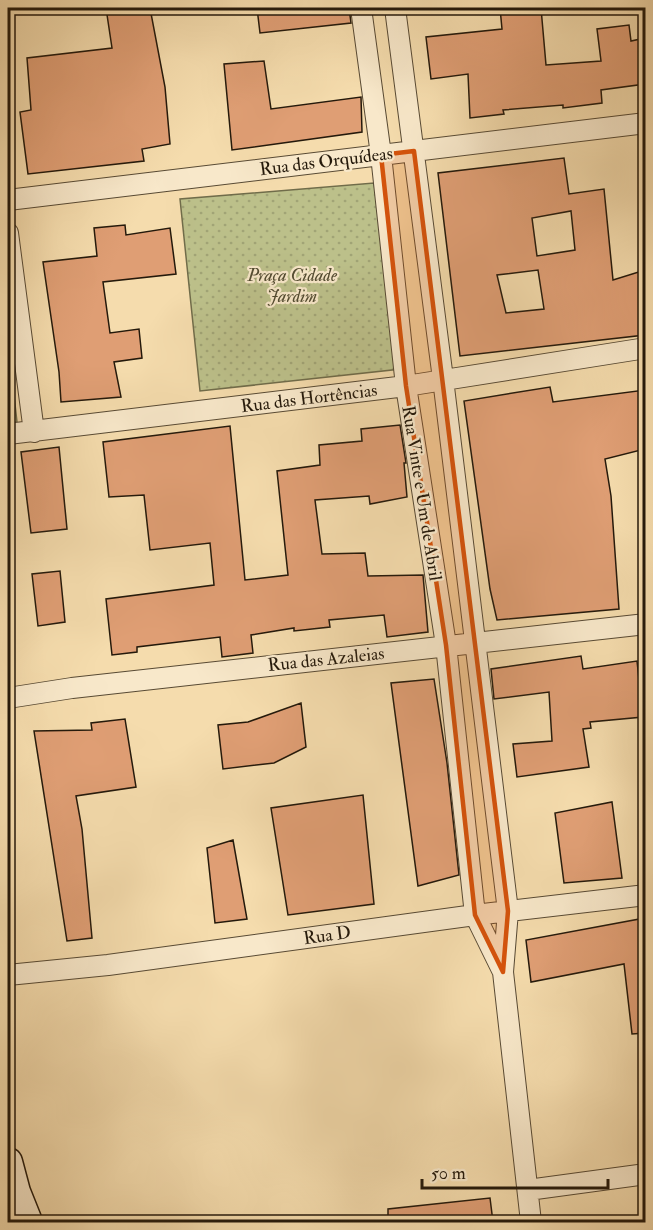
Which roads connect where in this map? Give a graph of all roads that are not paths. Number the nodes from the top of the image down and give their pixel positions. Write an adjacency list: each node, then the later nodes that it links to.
1 (362, 8): 5 (street, Rua Vinte e Um de Abril)
2 (395, 8): 4 (street, Rua Vinte e Um de Abril)
3 (645, 123): 4 (street, Rua das Orquídeas)
4 (414, 151): 5 (street, Rua das Orquídeas); 9 (street, Rua Vinte e Um de Abril)
5 (381, 155): 6 (street, Rua das Orquídeas); 10 (street, Rua Vinte e Um de Abril)
6 (8, 200)
7 (8, 233): 11 (street)
8 (645, 348): 9 (street, Rua das Hortências)
9 (443, 379): 10 (street, Rua das Hortências); 14 (street, Rua Vinte e Um de Abril)
10 (406, 386): 11 (street, Rua das Hortências); 15 (street, Rua Vinte e Um de Abril)
11 (34, 432): 12 (street, Rua das Hortências)
12 (8, 434)
13 (645, 624): 14 (street, Rua das Azaleias)
14 (475, 642): 15 (street, Rua das Azaleias); 18 (street, Rua Vinte e Um de Abril)
15 (446, 645): 16 (street, Rua das Azaleias); 19 (street, Rua Vinte e Um de Abril)
16 (8, 698)
17 (645, 894): 18 (street, Rua D)
18 (508, 911): 19 (street, Rua D); 20 (street, Rua Vinte e Um de Abril)
19 (476, 915): 20 (street, Rua Vinte e Um de Abril); 21 (street, Rua D)
20 (503, 972): 24 (street, Rua Vinte e Um de Abril)
21 (8, 975)
22 (8, 1162): 25 (main road)
23 (645, 1174): 24 (street)
24 (528, 1190): 26 (street, Rua Vinte e Um de Abril)
25 (28, 1222)
26 (531, 1222)

